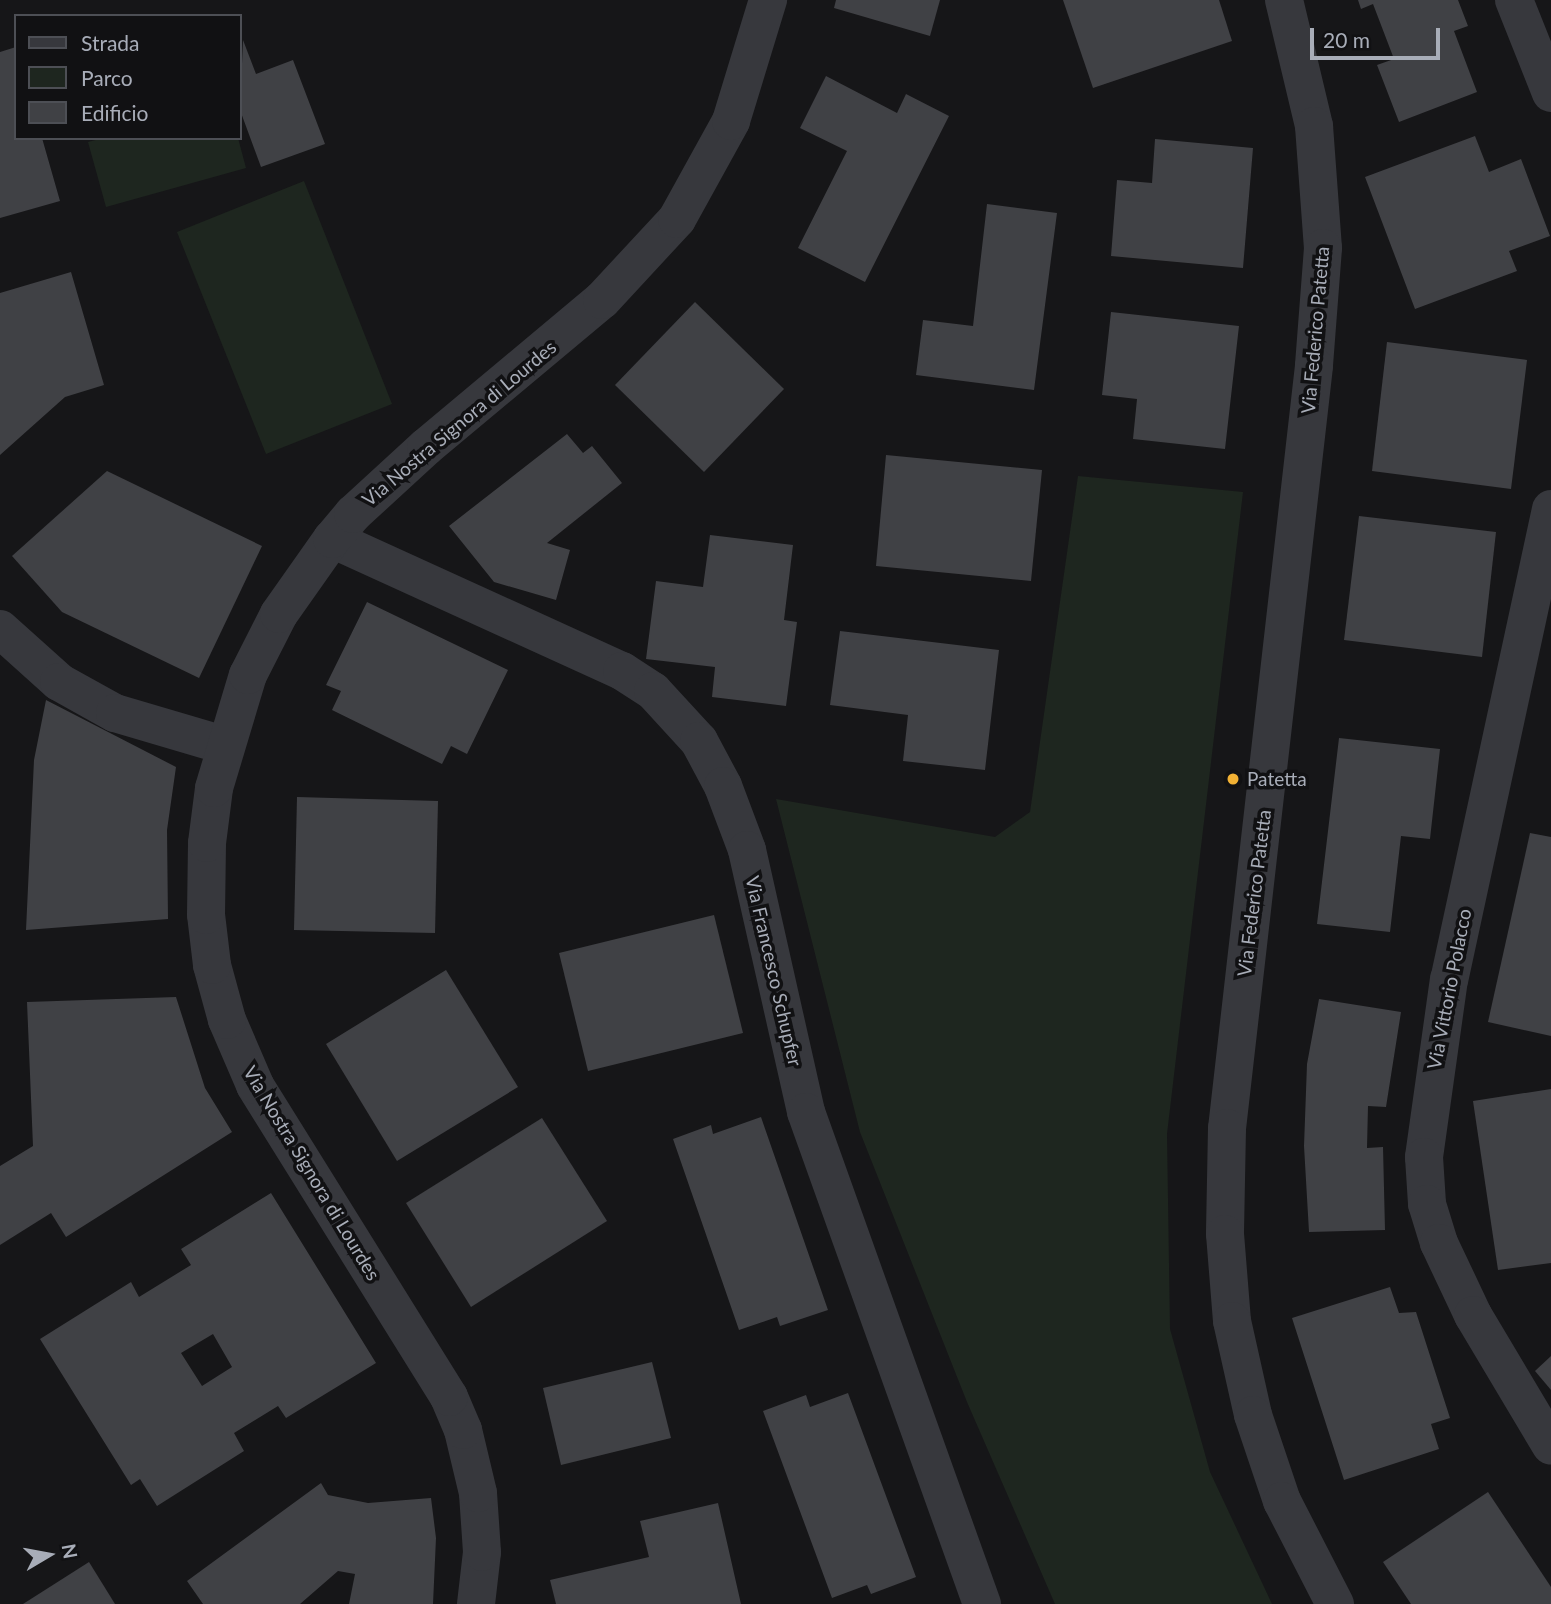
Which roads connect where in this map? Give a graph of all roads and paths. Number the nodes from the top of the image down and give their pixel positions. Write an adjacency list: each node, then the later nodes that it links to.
1 (768, 0): 6 (street, Via Nostra Signora di Lourdes)
2 (1284, 0): 12 (street, Via Federico Patetta)
3 (1514, 0): 4 (street)
4 (1551, 93)
5 (1551, 509): 9 (street, Via Vittorio Polacco)
6 (332, 539): 8 (street, Via Nostra Signora di Lourdes); 11 (street, Via Francesco Schupfer)
7 (0, 629): 8 (street)
8 (224, 745): 10 (street, Via Nostra Signora di Lourdes)
9 (1551, 1446)
10 (476, 1604)
11 (982, 1604)
12 (1335, 1604)

